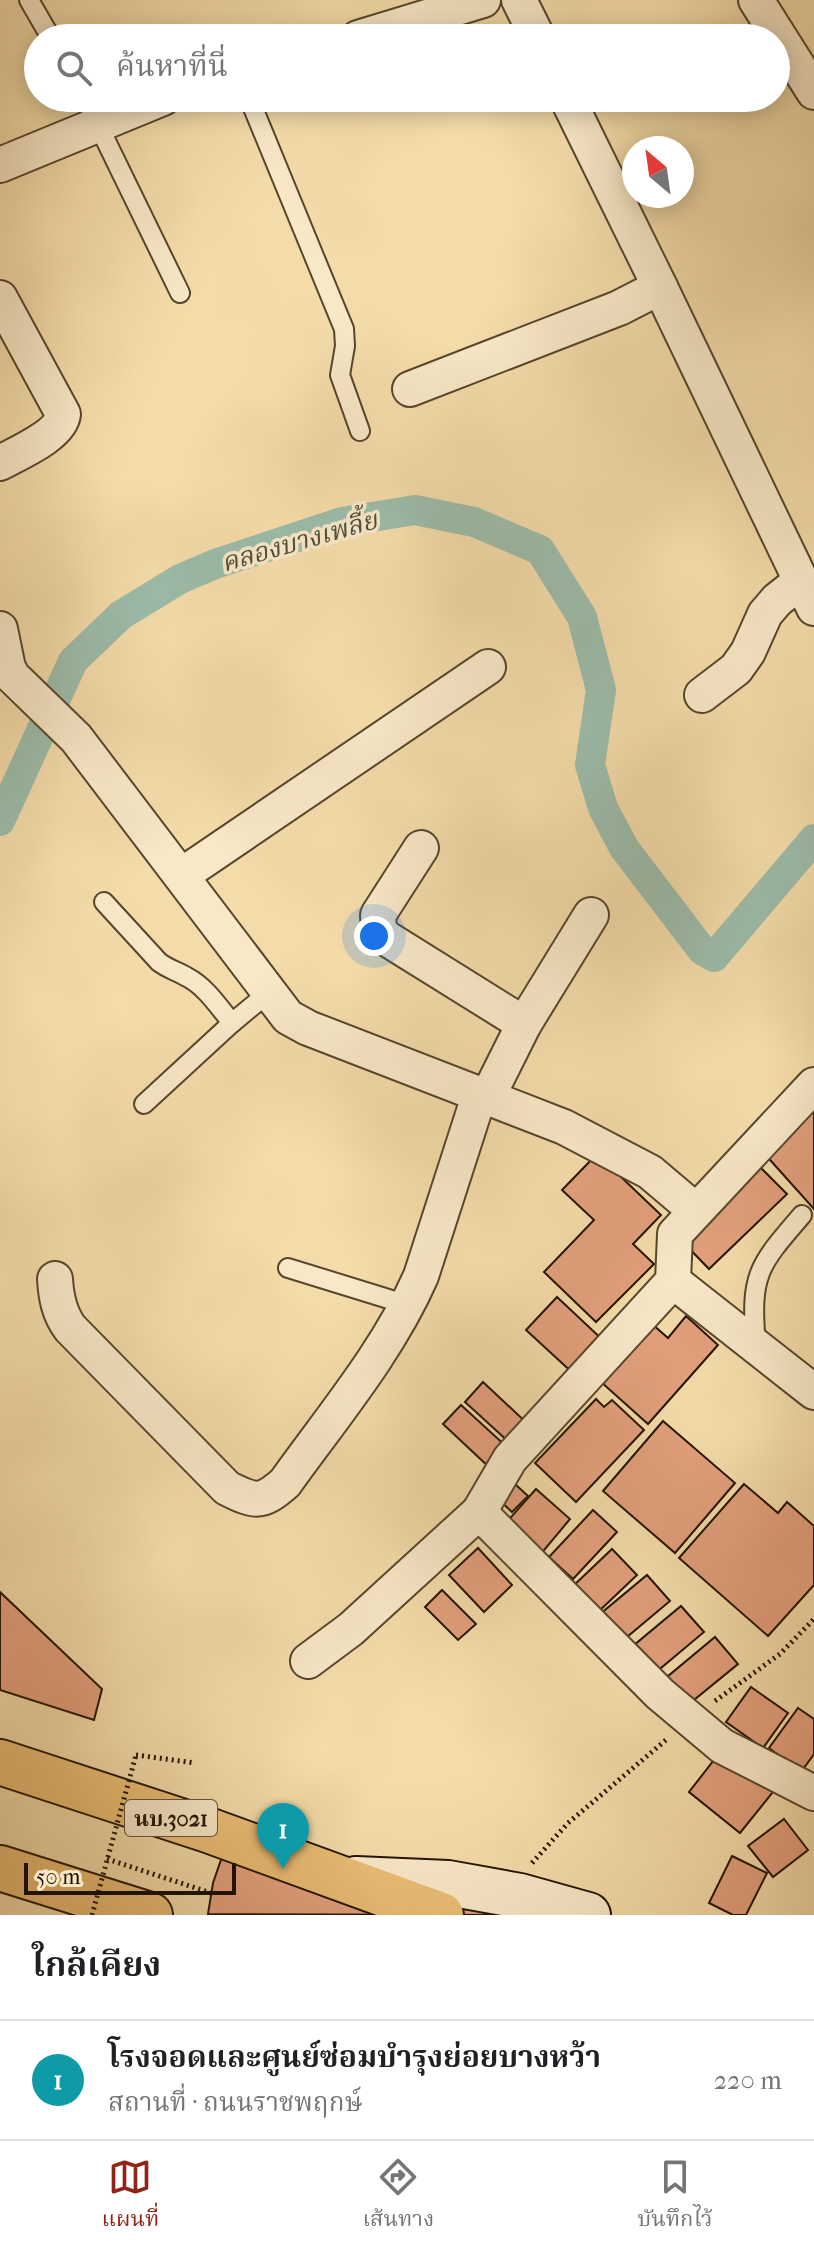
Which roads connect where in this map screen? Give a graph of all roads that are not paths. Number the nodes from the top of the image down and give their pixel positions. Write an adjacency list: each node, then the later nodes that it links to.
1 (29, 0): 5 (lane)
2 (483, 0): 6 (street)
3 (519, 0): 7 (street)
4 (756, 0): 8 (street)
5 (43, 24)
6 (404, 24)
7 (531, 24)
8 (771, 24)
9 (790, 54): 10 (street)
10 (814, 92)
11 (90, 112): 15 (street)
12 (92, 112): 17 (lane)
13 (255, 112): 20 (lane)
14 (574, 112): 16 (street)
15 (0, 165)
16 (660, 287): 19 (street); 22 (street)
17 (180, 293)
18 (0, 298): 21 (street)
19 (410, 389)
20 (360, 431)
21 (0, 463)
22 (807, 594): 25 (street)
23 (0, 629): 27 (street)
24 (488, 667): 27 (street)
25 (702, 695)
26 (421, 848): 32 (street)
27 (182, 875): 30 (street)
28 (104, 902): 31 (lane)
29 (591, 915): 32 (street)
30 (268, 993): 31 (lane); 34 (street)
31 (232, 1023): 35 (lane)
32 (524, 1024): 34 (street)
33 (814, 1085): 36 (street)
34 (484, 1094): 36 (street); 41 (street)
35 (144, 1104)
36 (696, 1211): 40 (street)
37 (802, 1215): 42 (lane)
38 (288, 1268): 41 (lane)
39 (55, 1279): 41 (street)
40 (673, 1281): 42 (street); 44 (street)
41 (408, 1305)
42 (756, 1346): 43 (street)
43 (814, 1392)
44 (479, 1512): 45 (street); 47 (street)
45 (308, 1661)
46 (0, 1762): 49 (main road, นบ.3021)
47 (814, 1793)
48 (0, 1868): 50 (main road)
49 (341, 1878): 51 (main road, นบ.3021); 52 (main road, นบ.3021)
50 (150, 1915)
51 (441, 1915)
52 (588, 1915)

